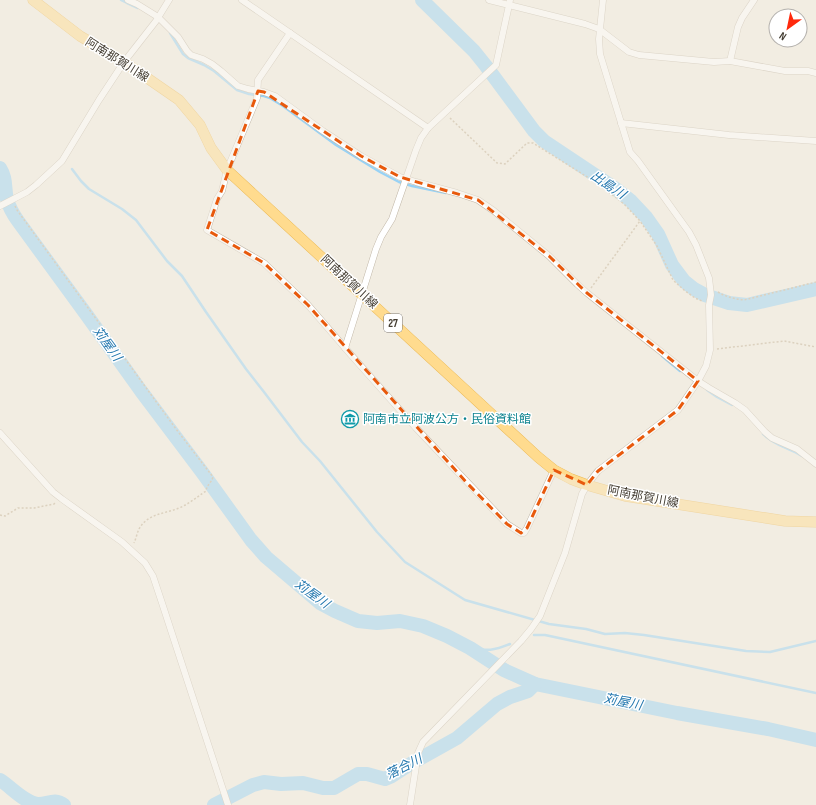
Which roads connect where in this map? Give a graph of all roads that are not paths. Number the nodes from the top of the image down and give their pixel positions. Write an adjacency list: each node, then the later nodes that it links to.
1 (33, 0): 13 (main road, 阿南那賀川線 / 27)
2 (128, 0): 9 (street)
3 (169, 0): 9 (street)
4 (242, 0): 11 (street)
5 (489, 0): 8 (street)
6 (603, 0): 10 (street)
7 (754, 0): 12 (street)
8 (510, 3): 10 (street); 17 (street)
9 (157, 19): 13 (street); 15 (street)
10 (599, 29): 12 (street); 16 (street)
11 (290, 33): 15 (street); 17 (street)
12 (730, 61): 14 (street)
13 (124, 62): 19 (main road, 阿南那賀川線 / 27); 21 (street)
14 (816, 73)
15 (258, 94): 19 (street); 20 (street)
16 (621, 123): 18 (street); 24 (street)
17 (428, 128): 20 (street)
18 (816, 141)
19 (227, 170): 22 (main road, 阿南那賀川線 / 27); 23 (street)
20 (405, 182): 22 (street); 24 (street)
21 (1, 206)
22 (362, 294): 23 (street); 27 (main road, 阿南那賀川線 / 27)
23 (345, 348): 27 (street)
24 (697, 382): 26 (street); 28 (street)
25 (0, 433): 30 (street)
26 (816, 464)
27 (554, 470): 28 (main road, 阿南那賀川線 / 27)
28 (587, 485): 29 (main road, 阿南那賀川線 / 27); 31 (street)
29 (816, 522)
30 (228, 805)
31 (410, 805)

